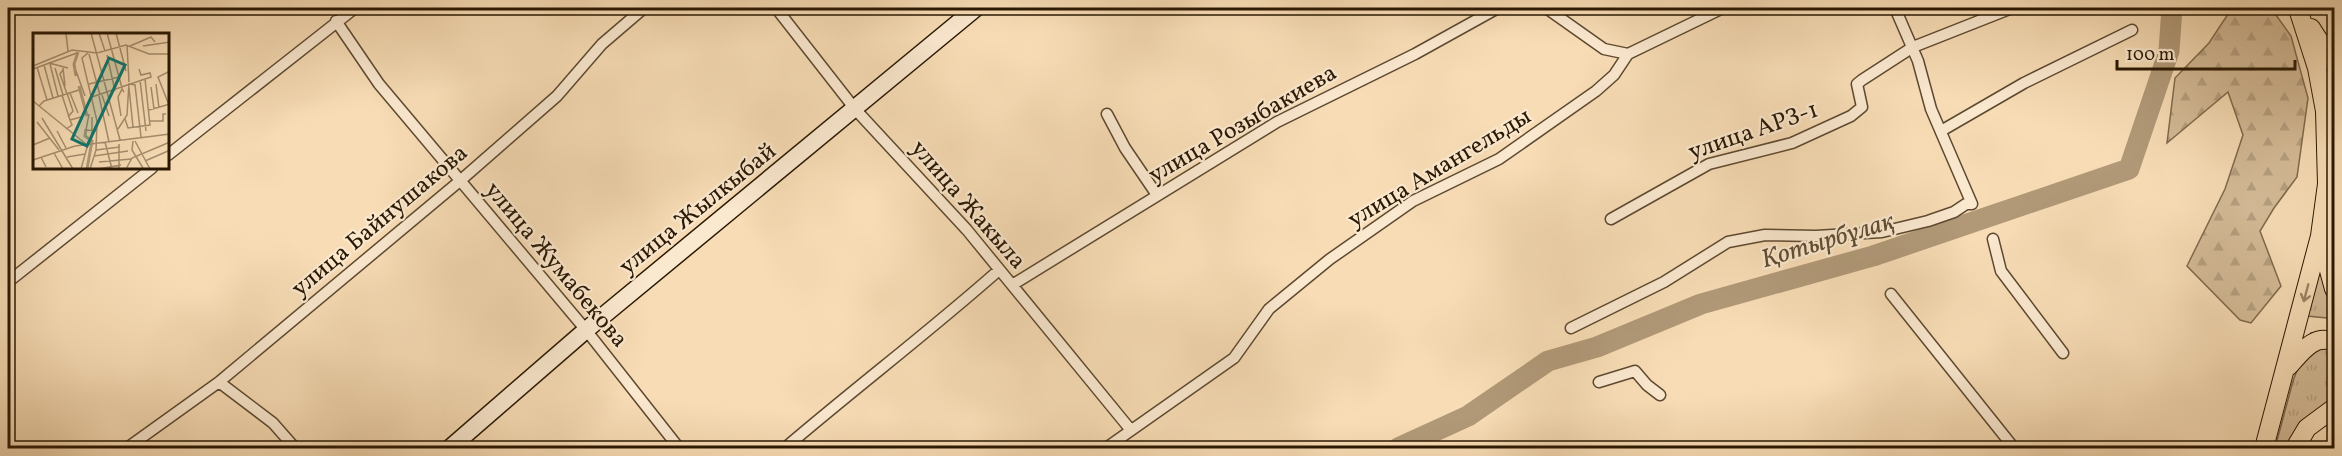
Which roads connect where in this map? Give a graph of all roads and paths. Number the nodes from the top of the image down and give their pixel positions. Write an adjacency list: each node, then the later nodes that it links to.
1 (355, 8): 11 (street)
2 (644, 8): 21 (street, улица Байнушакова)
3 (776, 8): 16 (street, улица Жакыла)
4 (976, 8): 16 (street, улица Жылкыбай)
5 (1498, 8): 22 (street, улица Розыбакиева)
6 (1546, 8): 14 (street)
7 (1723, 8): 14 (street, улица Амангельды)
8 (1895, 8): 13 (street)
9 (2012, 8): 13 (street, улица АРЗ-1)
10 (2302, 9): 15 (main road); 25 (main road)
11 (336, 21): 19 (street); 21 (street, улица Жумабекова)
12 (2132, 30): 18 (street)
13 (1913, 47): 18 (street); 24 (street, улица АРЗ-1)
14 (1628, 54): 43 (street, улица Амангельды)
15 (2334, 64)
16 (855, 109): 27 (street, улица Жакыла); 33 (street, улица Жылкыбай)
17 (1107, 114): 22 (street)
18 (1941, 131): 32 (street)
19 (170, 153)
20 (149, 170): 28 (street)
21 (461, 180): 33 (street, улица Жумабекова); 37 (street, улица Байнушакова)
22 (1157, 195): 29 (street, улица Розыбакиева)
23 (2334, 199): 25 (main road)
24 (1611, 219)
25 (2320, 236): 30 (main road); 36 (main road, one-way to 36)
26 (1993, 239): 35 (street)
27 (999, 270): 29 (street, улица Жакыла); 48 (street)
28 (8, 282)
29 (1011, 285): 43 (street, улица Жакыла)
30 (2334, 289)
31 (1891, 294): 50 (street)
32 (1571, 328)
33 (586, 330): 46 (street, улица Жылкыбай); 47 (street, улица Жумабекова)
34 (2334, 342): 36 (main road)
35 (2063, 353)
36 (2286, 369): 51 (main road)
37 (219, 382): 44 (street, улица Байнушакова); 45 (street)
38 (1599, 382): 39 (street)
39 (1660, 395)
40 (2334, 397): 42 (main road)
41 (2334, 408): 42 (main road)
42 (2307, 428): 52 (main road)
43 (1130, 429): 49 (street, улица Амангельды)
44 (127, 448)
45 (295, 448)
46 (450, 448)
47 (679, 448)
48 (785, 448)
49 (1106, 448)
50 (2014, 448)
51 (2264, 448)
52 (2295, 448)

